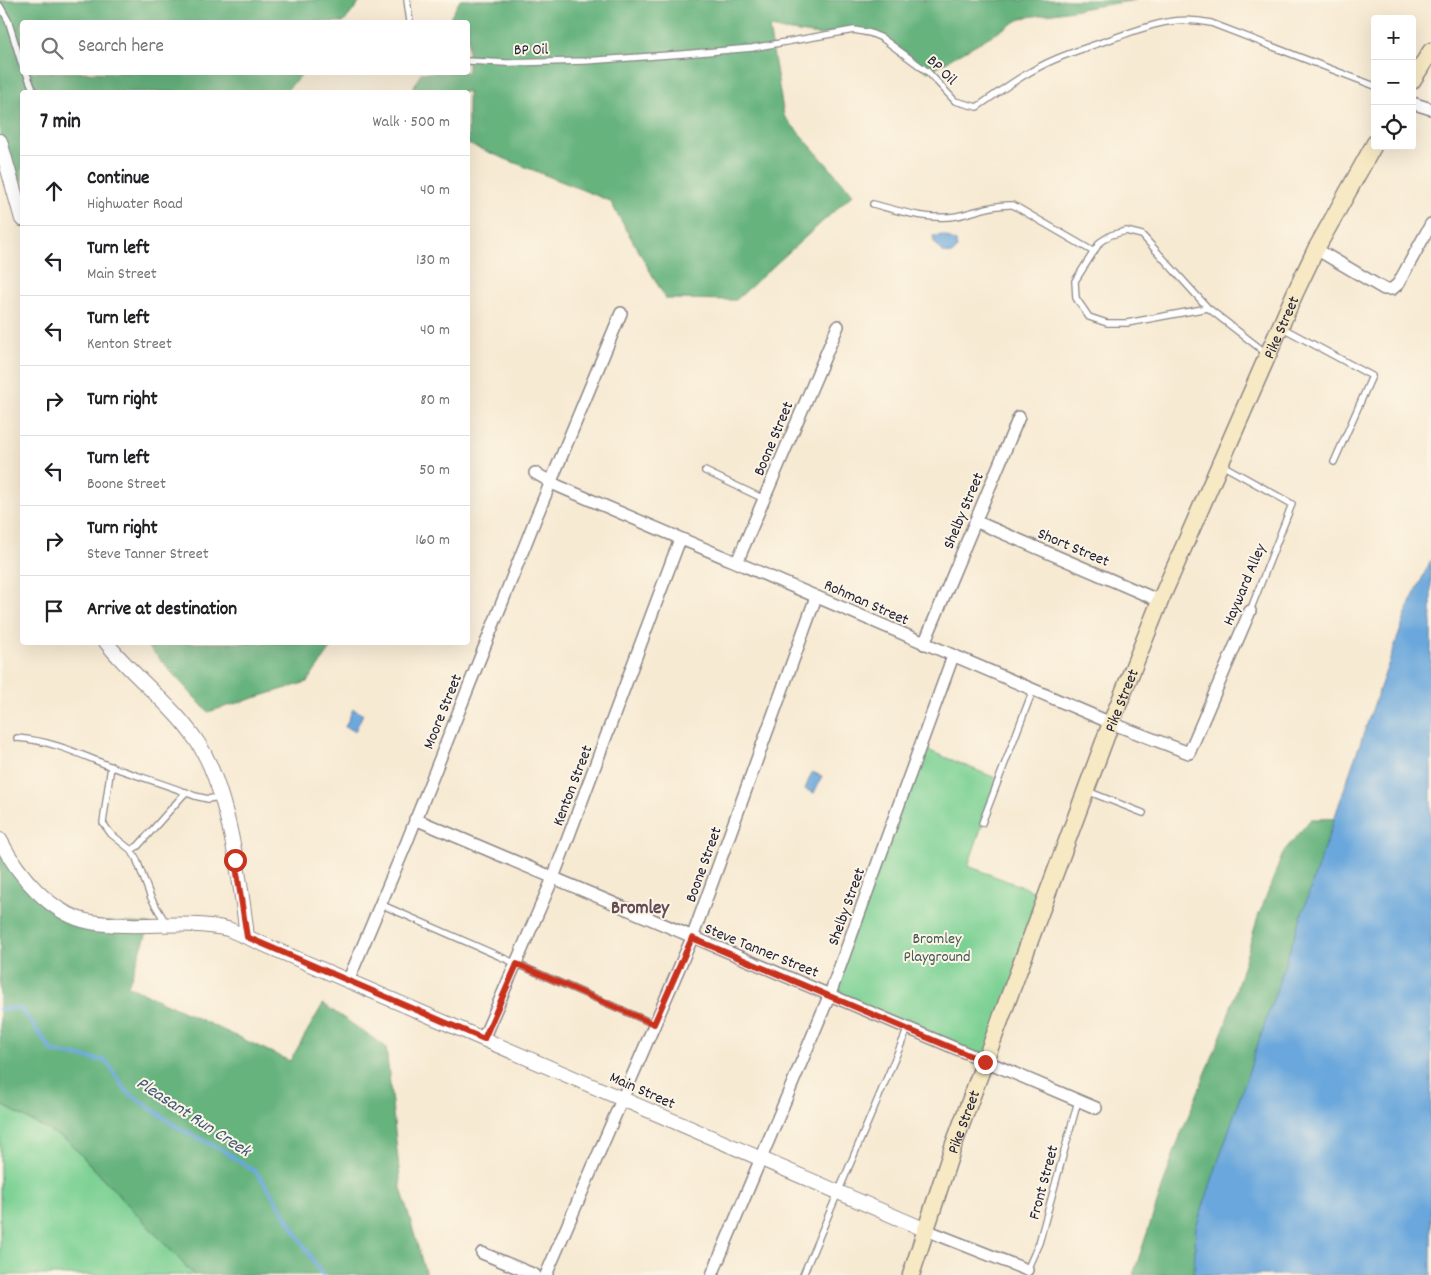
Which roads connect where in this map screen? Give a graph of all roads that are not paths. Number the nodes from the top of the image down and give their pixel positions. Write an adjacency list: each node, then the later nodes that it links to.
1 (408, 0): 3 (lane)
2 (0, 6): 5 (lane)
3 (410, 20)
4 (1431, 51): 8 (main road)
5 (20, 58)
6 (470, 61): 9 (lane, BP Oil)
7 (27, 75): 10 (lane)
8 (1416, 75)
9 (1371, 84)
10 (33, 90)
11 (1416, 104): 12 (street)
12 (1431, 109)
13 (0, 141): 16 (street)
14 (1371, 150): 18 (main road, Pike Street)
15 (873, 204): 19 (lane)
16 (20, 212)
17 (1431, 224): 18 (street)
18 (1316, 249): 23 (main road, Pike Street)
19 (1094, 252): 20 (lane); 20 (lane)
20 (1208, 308): 24 (lane)
21 (622, 313): 30 (street, Moore Street)
22 (838, 326): 31 (street, Boone Street)
23 (1280, 327): 24 (main road, Pike Street); 26 (lane)
24 (1268, 354): 27 (main road, Pike Street)
25 (1019, 417): 32 (street, Shelby Street)
26 (1334, 462)
27 (1219, 463): 36 (main road, Pike Street); 37 (lane, Hayward Alley)
28 (705, 471): 31 (lane)
29 (535, 473): 30 (street, Rohman Street)
30 (551, 482): 33 (street, Rohman Street); 50 (street, Moore Street)
31 (764, 499): 34 (street, Boone Street)
32 (976, 522): 36 (street, Short Street); 38 (street, Shelby Street)
33 (680, 539): 34 (street, Rohman Street); 54 (street, Kenton Street)
34 (737, 562): 35 (street, Rohman Street)
35 (816, 597): 38 (street, Rohman Street); 58 (street, Boone Street)
36 (1160, 601): 42 (main road, Pike Street)
37 (1250, 611): 44 (street, Hayward Alley)
38 (924, 644): 40 (street, Rohman Street)
39 (108, 645): 48 (street)
40 (953, 656): 41 (street, Rohman Street); 61 (street, Shelby Street)
41 (1033, 690): 42 (street, Rohman Street); 51 (lane)
42 (1110, 723): 44 (street, Rohman Street); 46 (main road, Pike Street)
43 (18, 738): 45 (lane)
44 (1189, 752)
45 (110, 766): 47 (lane); 53 (lane)
46 (1086, 790): 49 (lane); 65 (main road, Pike Street)
47 (186, 792): 48 (lane); 53 (lane)
48 (220, 797): 57 (street)
49 (1143, 813)
50 (415, 819): 54 (street, Steve Tanner Street); 55 (street, Moore Street)
51 (982, 823)
52 (0, 840): 56 (street, Main Street)
53 (131, 850): 56 (lane)
54 (553, 878): 58 (street, Steve Tanner Street); 59 (street, Kenton Street)
55 (380, 904): 59 (lane); 60 (street, Moore Street)
56 (166, 923): 57 (street, Main Street)
57 (247, 937): 60 (street, Main Street)
58 (692, 938): 61 (street, Steve Tanner Street); 62 (street, Boone Street)
59 (517, 964): 62 (lane); 64 (street, Kenton Street)
60 (348, 981): 64 (street, Main Street)
61 (830, 994): 63 (street, Steve Tanner Street); 69 (street, Shelby Street)
62 (654, 1024): 66 (street, Boone Street)
63 (908, 1028): 65 (street, Steve Tanner Street); 70 (lane)
64 (484, 1039): 66 (street, Main Street)
65 (985, 1062): 67 (street, Steve Tanner Street); 71 (main road, Pike Street)
66 (622, 1099): 69 (street, Main Street); 75 (street, Boone Street)
67 (1079, 1100): 68 (street, Steve Tanner Street); 73 (lane, Front Street)
68 (1096, 1108)
69 (760, 1159): 70 (street, Main Street); 76 (street, Shelby Street)
70 (838, 1192): 71 (street, Main Street); 77 (lane)
71 (926, 1230): 73 (street, Main Street); 78 (main road, Pike Street)
72 (482, 1253): 74 (street)
73 (1027, 1270)
74 (535, 1275)
75 (546, 1275)
76 (712, 1275)
77 (803, 1275)
78 (911, 1275)

